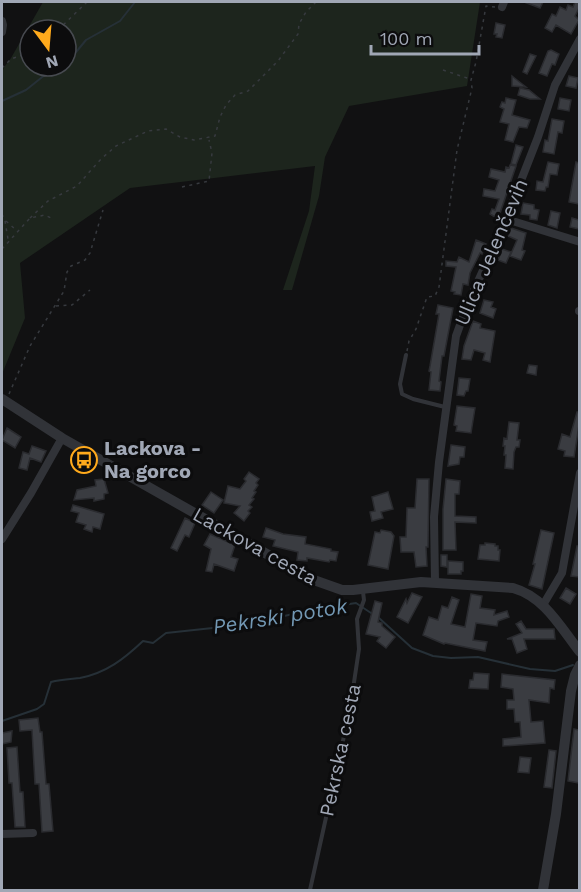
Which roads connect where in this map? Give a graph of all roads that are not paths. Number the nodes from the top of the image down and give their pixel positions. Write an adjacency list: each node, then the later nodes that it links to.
1 (2, 21): 2 (street)
2 (2, 32)
3 (579, 39): 4 (street, Ulica Jelenčevih)
4 (506, 219): 5 (street); 8 (street, Ulica Jelenčevih)
5 (579, 242)
6 (406, 355): 8 (lane)
7 (4, 400): 9 (street, Lackova cesta)
8 (445, 407): 12 (street, Ulica Jelenčevih)
9 (62, 438): 11 (street); 13 (street, Lackova cesta)
10 (579, 473): 14 (street)
11 (2, 539)
12 (435, 582): 13 (street, Lackova cesta); 14 (street, Lackova cesta)
13 (363, 589): 21 (lane, Pekrska cesta)
14 (543, 605): 15 (street, Lackova cesta)
15 (575, 640): 16 (street, Lackova cesta)
16 (579, 652)
17 (579, 665): 18 (street)
18 (577, 677): 22 (street)
19 (33, 833): 20 (street)
20 (2, 834)
21 (310, 891)
22 (543, 891)

